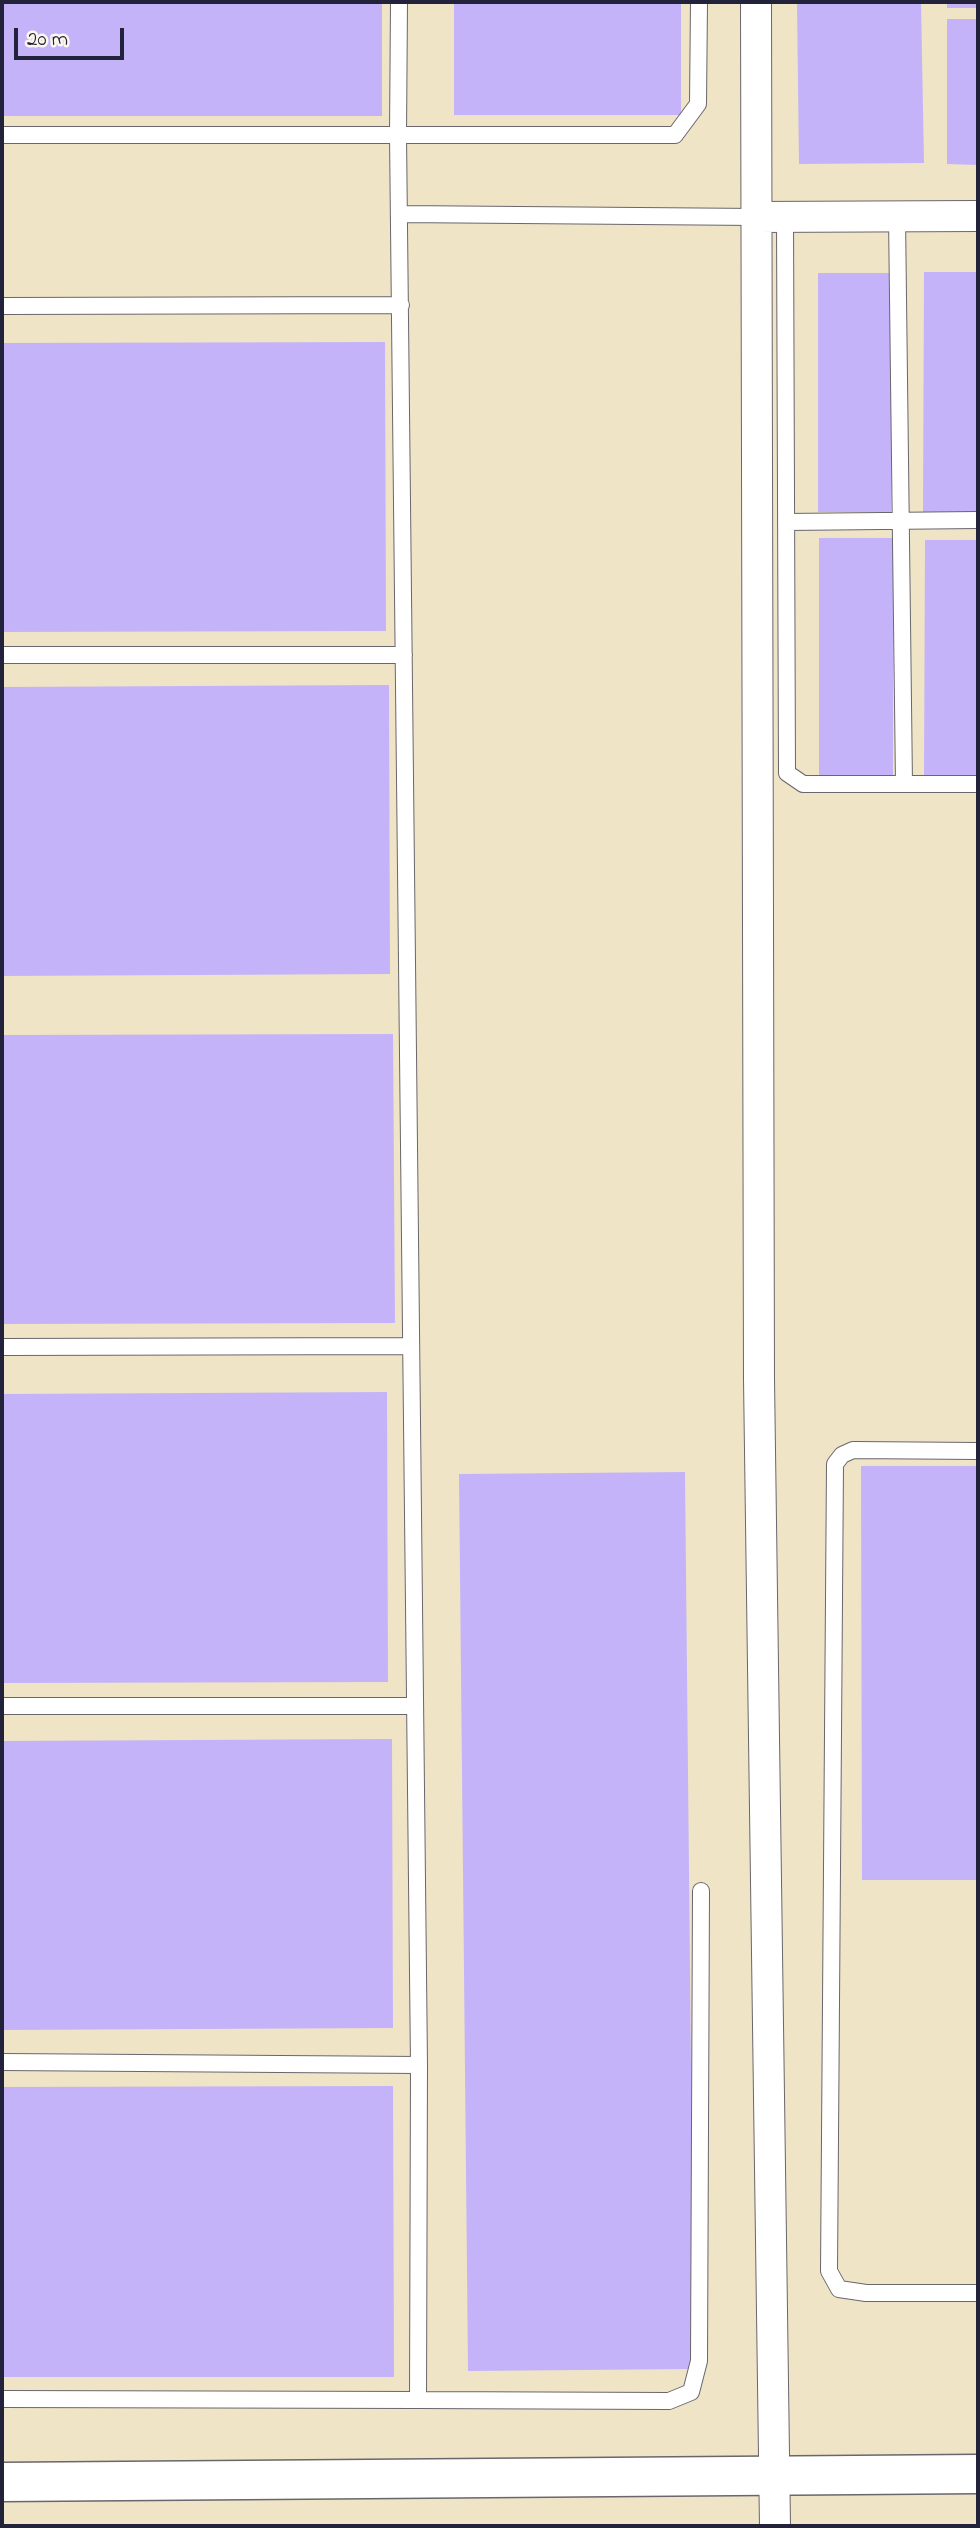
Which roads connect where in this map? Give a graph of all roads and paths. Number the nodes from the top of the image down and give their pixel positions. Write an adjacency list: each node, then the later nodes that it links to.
1 (399, 2): 5 (lane)
2 (699, 2): 5 (lane)
3 (756, 2): 9 (street)
4 (2, 135): 5 (lane)
5 (398, 135): 6 (lane)
6 (400, 214): 9 (lane); 10 (lane)
7 (897, 216): 8 (street); 9 (street); 13 (lane)
8 (978, 216)
9 (771, 217): 14 (lane); 32 (street)
10 (401, 305): 11 (lane); 16 (lane)
11 (2, 306)
12 (978, 520): 13 (lane)
13 (901, 521): 14 (lane); 17 (lane)
14 (786, 522): 17 (lane)
15 (2, 655): 16 (lane)
16 (404, 655): 19 (lane)
17 (904, 785): 18 (lane)
18 (978, 785)
19 (411, 1346): 20 (lane); 23 (lane)
20 (2, 1347)
21 (978, 1451): 27 (lane)
22 (2, 1706): 23 (lane)
23 (415, 1706): 26 (lane)
24 (701, 1891): 29 (lane)
25 (2, 2062): 26 (lane)
26 (419, 2065): 29 (lane)
27 (978, 2293)
28 (2, 2399): 29 (lane)
29 (418, 2400)
30 (978, 2474): 32 (street)
31 (2, 2482): 32 (street)
32 (774, 2502)

